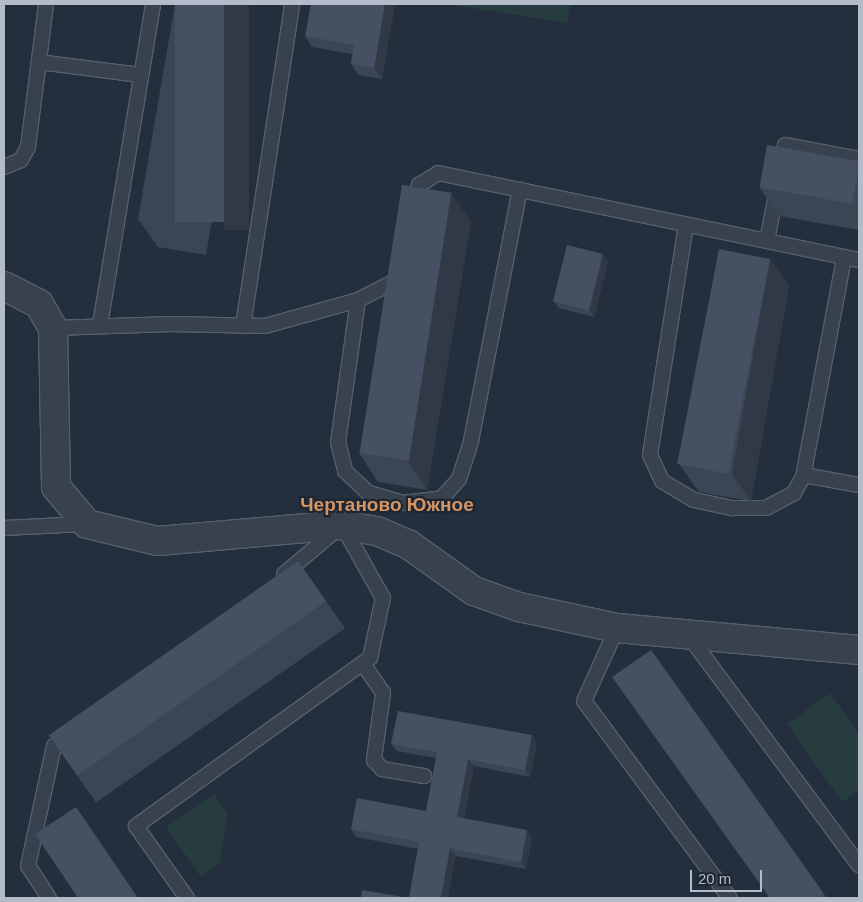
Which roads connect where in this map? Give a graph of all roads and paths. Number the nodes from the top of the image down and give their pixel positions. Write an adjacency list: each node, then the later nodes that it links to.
1 (46, 4): 4 (lane)
2 (153, 4): 5 (lane)
3 (292, 4): 18 (lane)
4 (39, 62): 5 (lane); 7 (lane)
5 (141, 75): 17 (lane)
6 (859, 159): 11 (lane)
7 (4, 168)
8 (520, 190): 9 (lane); 10 (lane); 16 (lane)
9 (410, 223)
10 (686, 225): 11 (lane); 20 (lane)
11 (767, 242): 12 (lane)
12 (844, 257): 13 (lane); 20 (lane)
13 (859, 260)
14 (401, 261): 16 (lane)
15 (4, 286): 19 (street)
16 (358, 300): 18 (lane)
17 (100, 325): 18 (lane); 19 (lane)
18 (243, 326)
19 (53, 328): 22 (street)
20 (804, 474): 21 (lane)
21 (859, 485)
22 (87, 524): 23 (street); 24 (lane)
23 (342, 525): 25 (lane); 26 (street); 29 (lane)
24 (4, 528)
25 (272, 583)
26 (617, 628): 27 (street); 35 (lane)
27 (687, 633): 28 (street); 32 (lane)
28 (859, 650)
29 (363, 664): 31 (lane); 34 (lane)
30 (86, 723): 33 (lane)
31 (424, 776)
32 (859, 865)
33 (49, 898)
34 (187, 898)
35 (730, 898)

